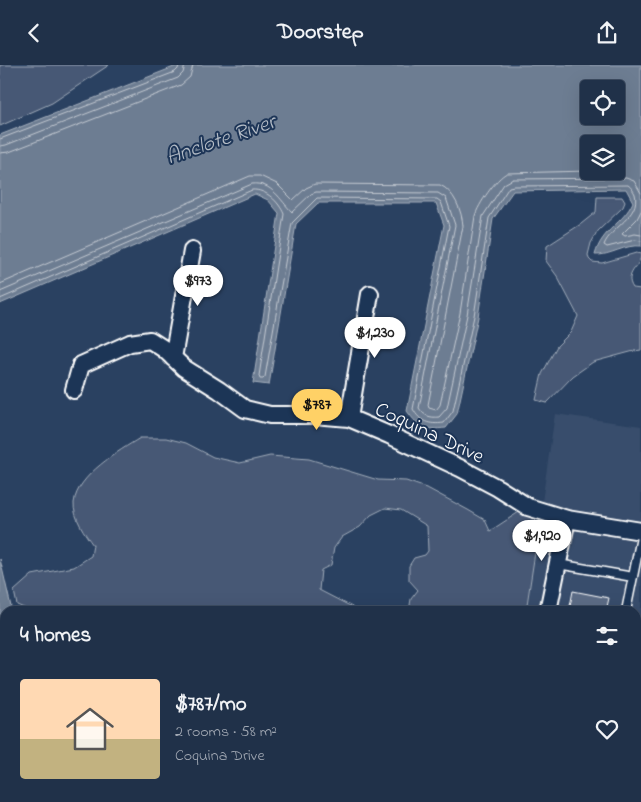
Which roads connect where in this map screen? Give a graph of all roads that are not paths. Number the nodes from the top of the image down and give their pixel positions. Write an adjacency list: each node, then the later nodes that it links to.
1 (192, 251): 3 (street)
2 (370, 294): 5 (street)
3 (174, 358): 4 (street, Coquina Drive); 5 (street, Coquina Drive)
4 (74, 390)
5 (350, 418): 6 (street, Coquina Drive)
6 (567, 519): 7 (street, Coquina Drive); 9 (street)
7 (641, 531)
8 (641, 537): 10 (lane)
9 (558, 563): 10 (lane); 11 (street)
10 (633, 577): 12 (lane)
11 (549, 606)
12 (627, 606)

